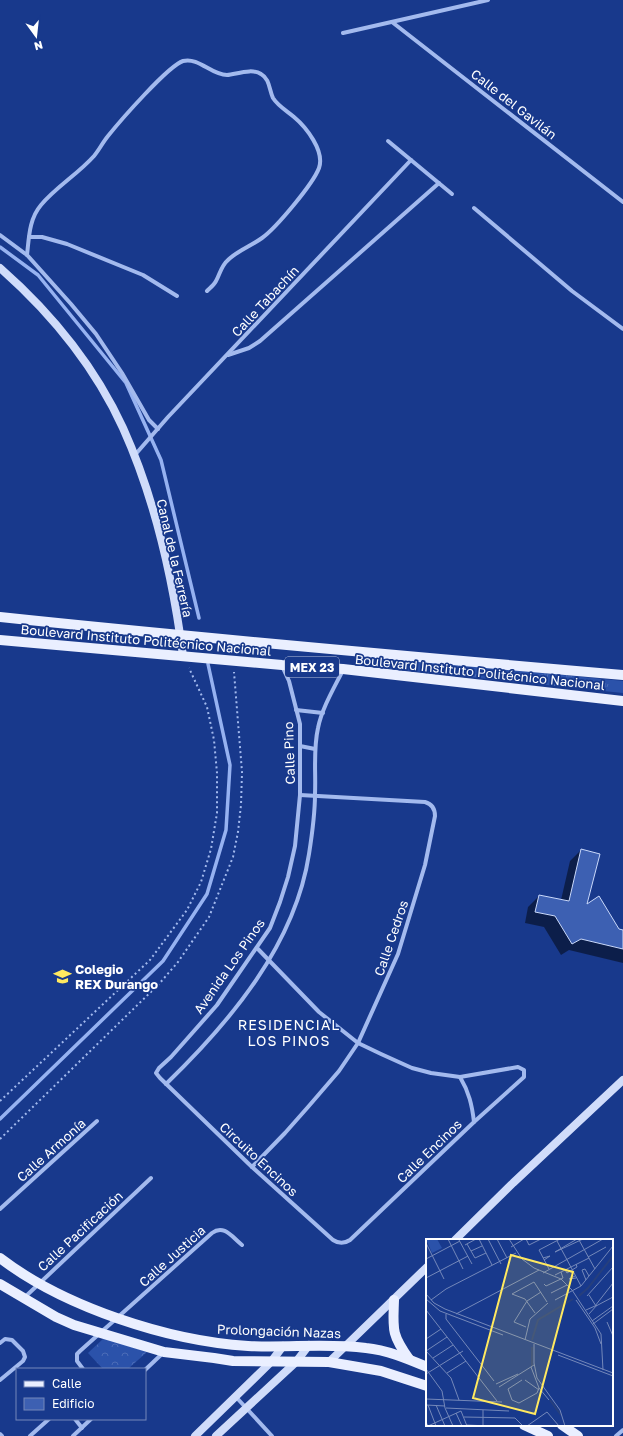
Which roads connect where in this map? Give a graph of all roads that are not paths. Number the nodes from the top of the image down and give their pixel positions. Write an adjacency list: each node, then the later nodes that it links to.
1 (488, 0): 2 (street)
2 (392, 22): 3 (street); 8 (street, Calle del Gavilán)
3 (343, 33)
4 (388, 141): 5 (street)
5 (411, 160): 6 (street); 17 (street, Calle Tabachín)
6 (439, 183): 7 (street); 17 (street)
7 (452, 194)
8 (623, 202)
9 (474, 208): 16 (street)
10 (0, 235): 12 (street)
11 (29, 237): 12 (street); 14 (street); 15 (street)
12 (27, 255): 18 (street)
13 (0, 268): 19 (street, Canal de la Ferrería)
14 (207, 291)
15 (177, 296)
16 (623, 329)
17 (228, 355): 18 (street, Calle Tabachín)
18 (156, 431): 19 (street, Calle Tabachín)
19 (134, 456): 21 (street, Canal de la Ferrería)
20 (0, 617): 21 (main road, Boulevard Instituto Politécnico Nacional / MEX 23)
21 (180, 636): 23 (main road, Boulevard Instituto Politécnico Nacional / MEX 23); 24 (street, Canal de la Ferrería)
22 (0, 640): 24 (main road, Boulevard Instituto Politécnico Nacional / MEX 23)
23 (349, 652): 26 (main road); 27 (main road, Boulevard Instituto Politécnico Nacional / MEX 23)
24 (183, 656): 25 (main road, Boulevard Instituto Politécnico Nacional / MEX 23)
25 (282, 665): 26 (main road, Boulevard Instituto Politécnico Nacional / MEX 23); 29 (street, Calle Pino)
26 (343, 669): 28 (main road, Boulevard Instituto Politécnico Nacional / MEX 23); 30 (street, Calle Pino)
27 (623, 674)
28 (623, 701)
29 (296, 710): 30 (street); 31 (street, Calle Pino)
30 (323, 713): 32 (street, Calle Pino)
31 (300, 746): 32 (street); 33 (street, Calle Pino)
32 (315, 749): 34 (street, Calle Pino)
33 (300, 795): 34 (street, Calle Cedros); 35 (street, Avenida Los Pinos)
34 (315, 796): 36 (street, Avenida Los Pinos); 37 (street, Calle Cedros)
35 (257, 948): 36 (street); 40 (street, Avenida Los Pinos)
36 (268, 959): 37 (street); 40 (street, Avenida Los Pinos)
37 (358, 1043): 38 (street); 43 (street, Calle Cedros)
38 (460, 1077): 42 (street); 42 (street, Calle Encinos)
39 (623, 1080): 46 (street)
40 (166, 1084): 43 (street, Circuito Encinos)
41 (97, 1121): 45 (street, Calle Armonía)
42 (474, 1122): 47 (street, Calle Encinos)
43 (252, 1167): 47 (street, Circuito Encinos)
44 (151, 1178): 52 (street, Calle Pacificación)
45 (0, 1209)
46 (456, 1239)
47 (342, 1243)
48 (242, 1245): 55 (street, Calle Justicia)
49 (0, 1258): 52 (main road, Prolongación Nazas)
50 (426, 1268): 54 (street)
51 (0, 1284): 53 (main road)
52 (39, 1284): 53 (street, Calle Pacificación); 55 (main road, Prolongación Nazas)
53 (23, 1298): 56 (main road)
54 (394, 1300): 60 (street); 62 (main road)
55 (117, 1318): 56 (street, Calle Justicia); 59 (main road, Prolongación Nazas)
56 (99, 1334): 61 (main road); 67 (street, Calle Justicia)
57 (0, 1343): 69 (street)
58 (309, 1345): 59 (main road, Prolongación Nazas); 60 (main road, Prolongación Nazas); 64 (street)
59 (283, 1346): 63 (street)
60 (345, 1347): 62 (main road, Prolongación Nazas); 65 (street)
61 (164, 1352): 63 (main road); 68 (street)
62 (408, 1359): 66 (main road, Prolongación Nazas)
63 (271, 1362): 64 (main road); 71 (street)
64 (296, 1362): 65 (main road); 72 (street)
65 (329, 1362): 70 (main road)
66 (426, 1367)
67 (83, 1368)
68 (146, 1369)
69 (0, 1380)
70 (426, 1386)
71 (236, 1397): 72 (street); 84 (street)
72 (246, 1408): 85 (street); 86 (street)
73 (48, 1420): 82 (street)
74 (75, 1420): 78 (street)
75 (90, 1420): 78 (street)
76 (526, 1426): 87 (main road)
77 (563, 1426): 88 (main road)
78 (82, 1428): 83 (street)
79 (623, 1430): 89 (street)
80 (0, 1434): 81 (street)
81 (2, 1436)
82 (30, 1436)
83 (73, 1436)
84 (195, 1436)
85 (216, 1436)
86 (272, 1436)
87 (548, 1436)
88 (578, 1436)
89 (616, 1436)

